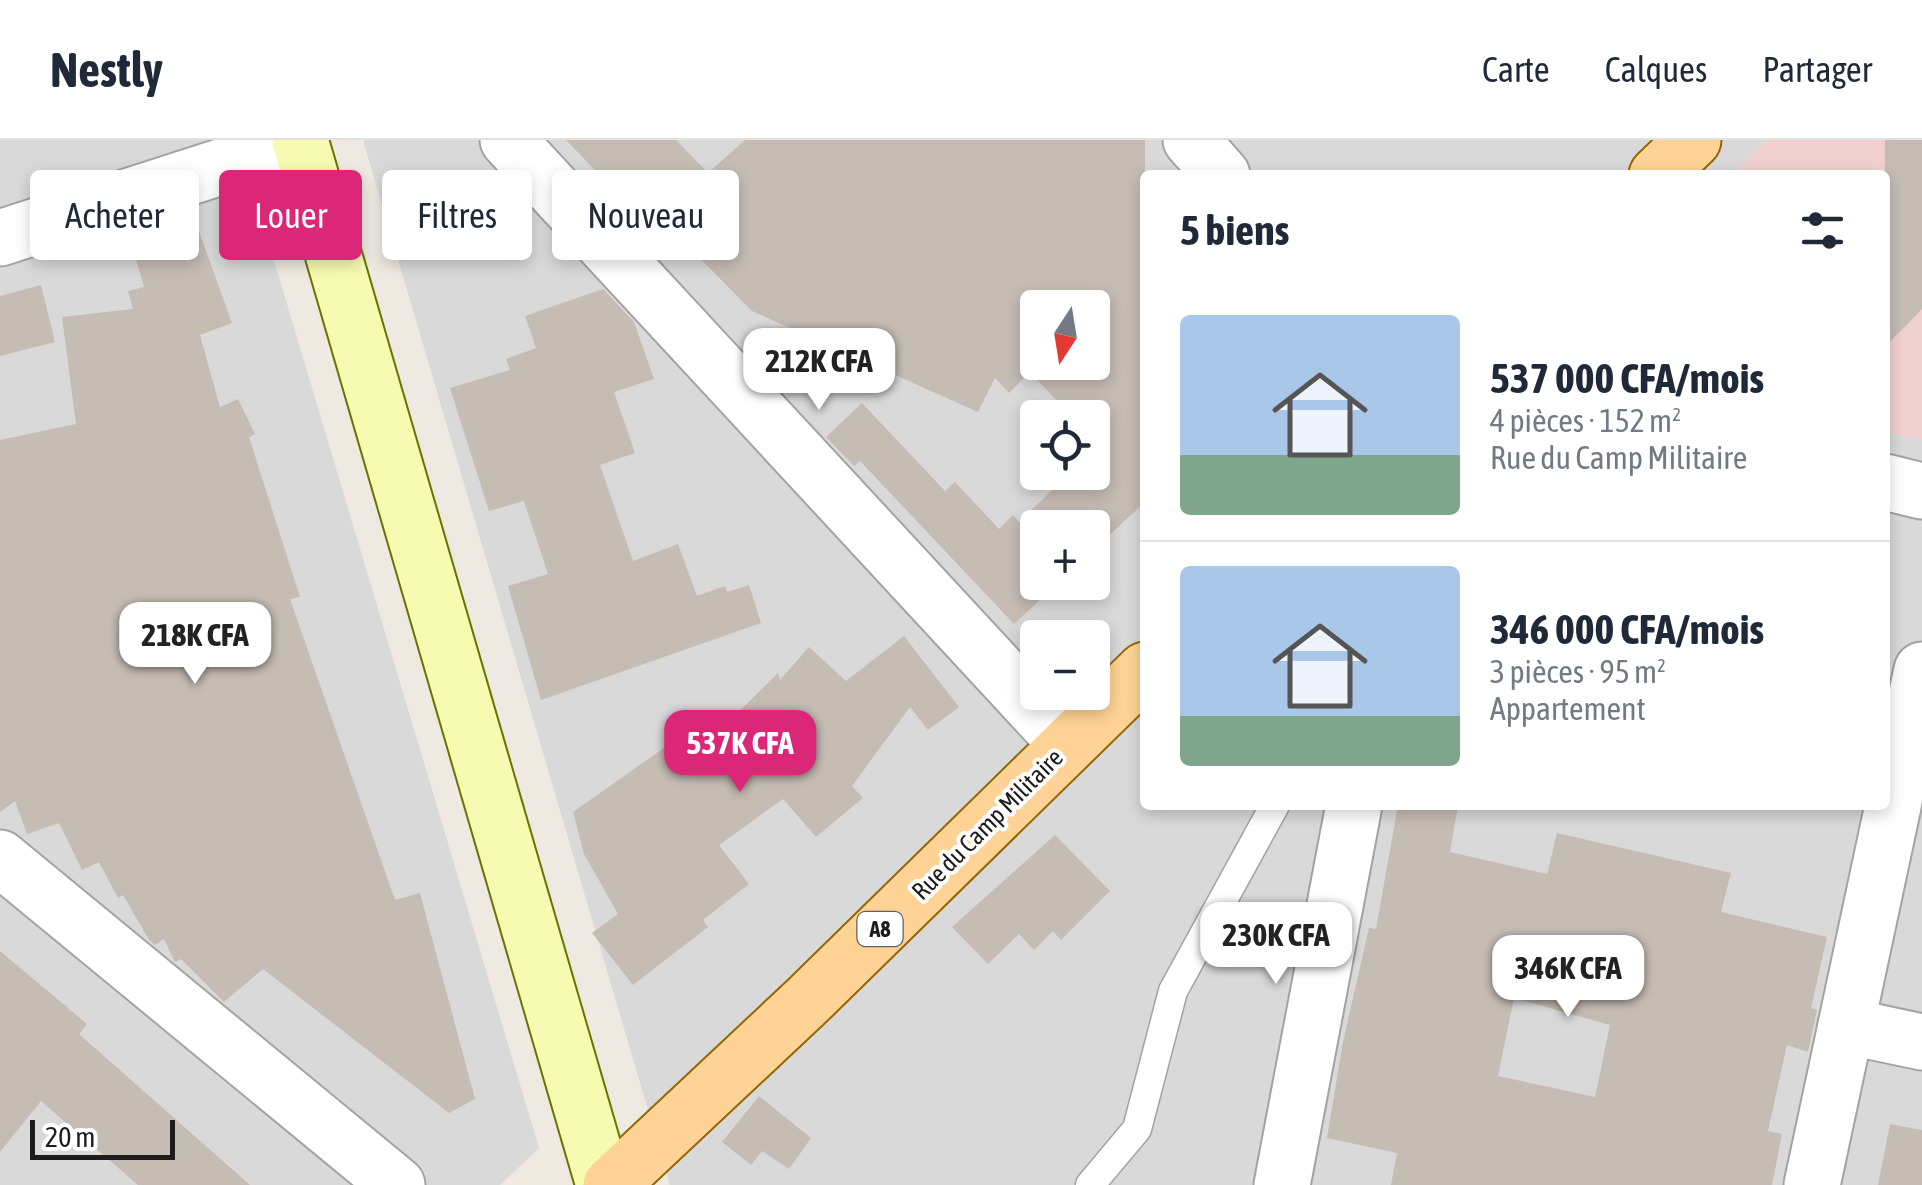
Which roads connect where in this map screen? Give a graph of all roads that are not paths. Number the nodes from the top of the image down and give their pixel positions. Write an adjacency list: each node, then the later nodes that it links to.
1 (508, 140): 12 (street)
2 (1191, 140): 5 (street)
3 (1693, 140): 6 (main road)
4 (300, 141): 7 (street); 21 (main road)
5 (1218, 170)
6 (1662, 170)
7 (0, 238)
8 (1890, 483): 9 (street)
9 (1922, 491)
10 (1922, 670): 13 (street)
11 (1140, 675): 12 (main road, Rue du Camp Militaire / A8)
12 (1067, 744): 22 (main road, Rue du Camp Militaire / A8)
13 (1891, 783)
14 (1272, 810): 23 (lane)
15 (1353, 810): 24 (street)
16 (1886, 810): 18 (street)
17 (0, 858): 20 (street)
18 (1846, 1026): 19 (street); 25 (street)
19 (1922, 1042)
20 (397, 1185)
21 (604, 1185)
22 (611, 1185)
23 (1090, 1185)
24 (1282, 1185)
25 (1812, 1185)

